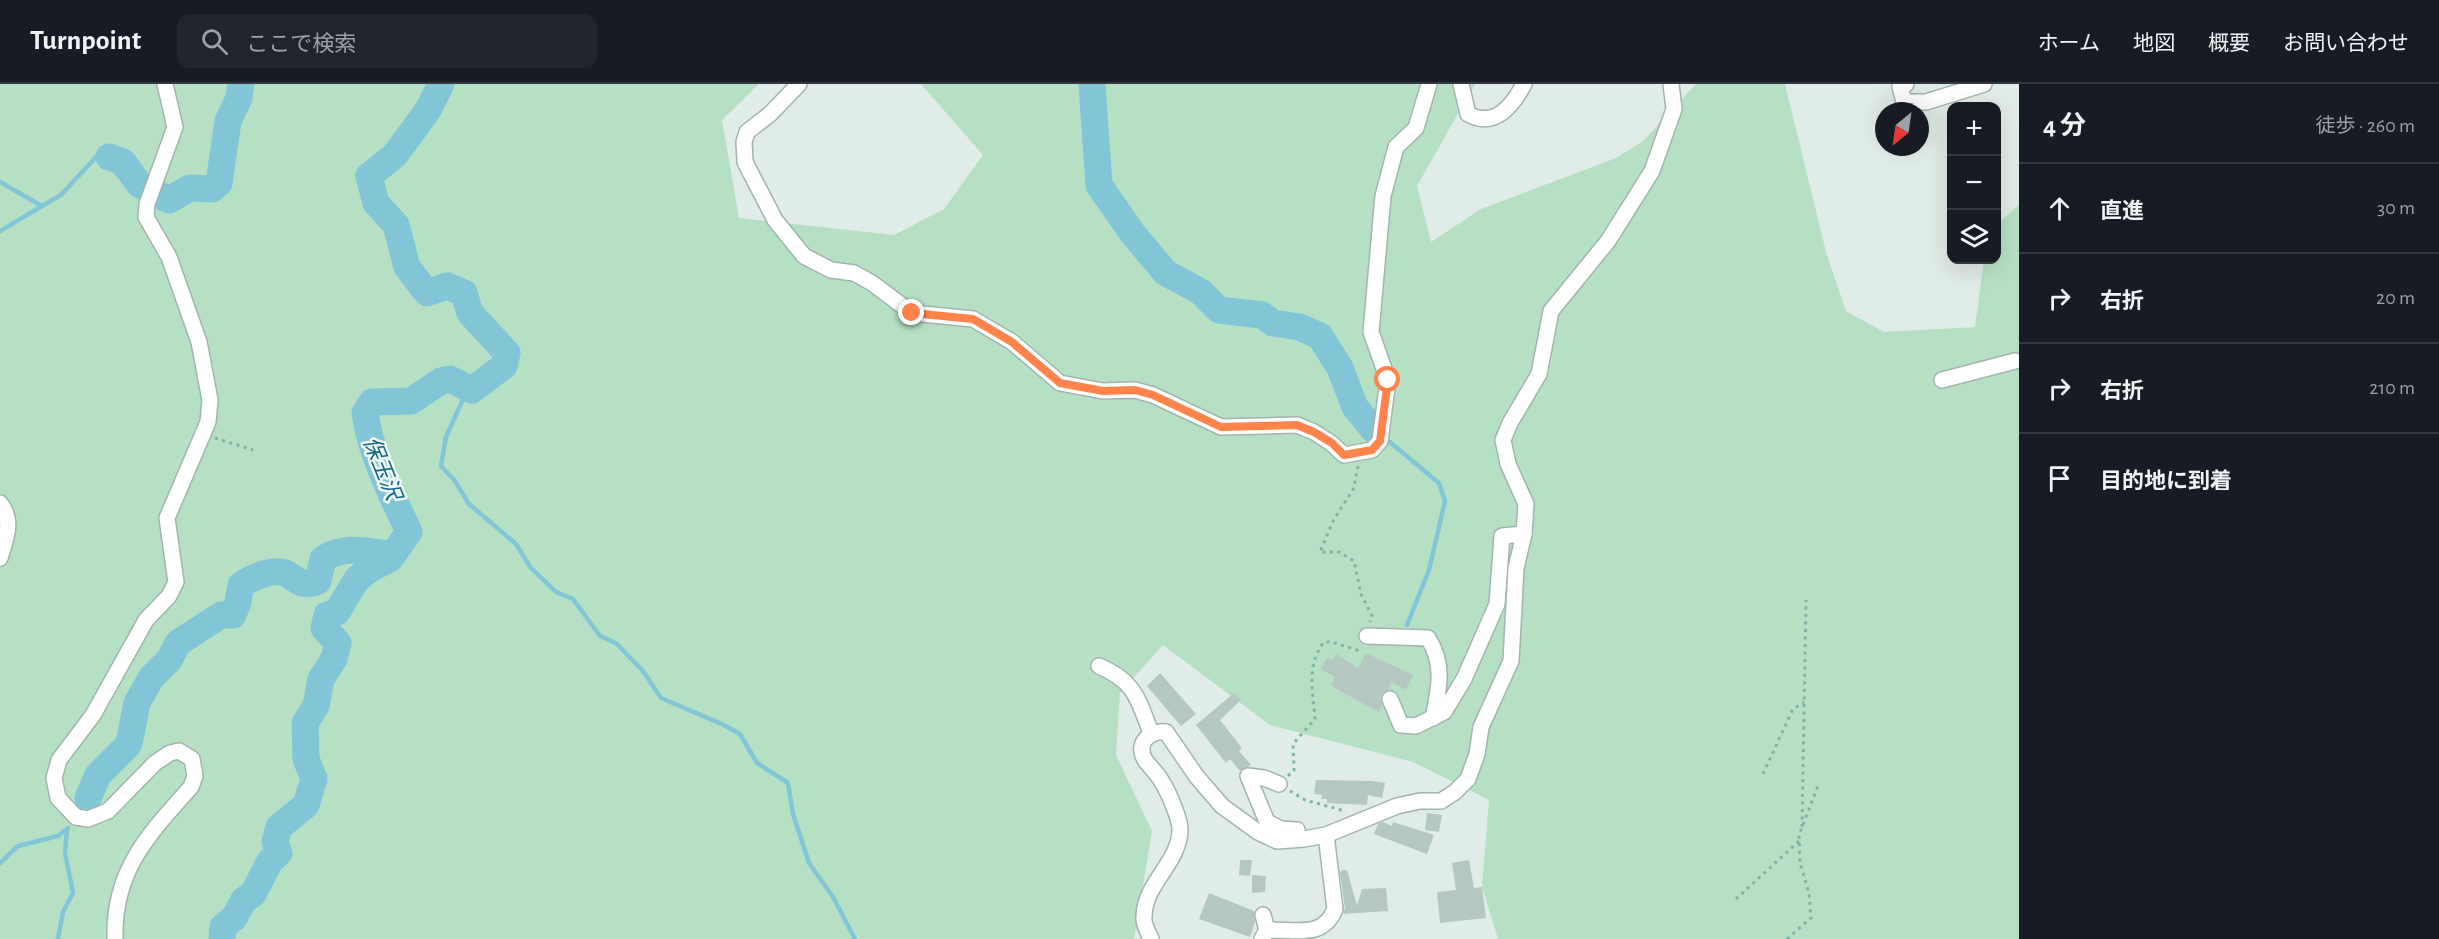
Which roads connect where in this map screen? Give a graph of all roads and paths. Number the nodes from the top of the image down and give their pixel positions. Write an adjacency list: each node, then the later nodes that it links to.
1 (165, 84): 11 (street)
2 (799, 84): 13 (street)
3 (1429, 84): 13 (street)
4 (1461, 84): 5 (street)
5 (1524, 84)
6 (1671, 84): 15 (street)
7 (1906, 84): 8 (street)
8 (1984, 84)
9 (2016, 361): 10 (street)
10 (1942, 380)
11 (203, 434): 12 (path); 35 (street)
12 (253, 450)
13 (1356, 454): 18 (path)
14 (0, 503): 16 (street)
15 (1524, 534): 22 (street); 27 (street)
16 (0, 558)
17 (1806, 600): 21 (path)
18 (1366, 636): 22 (street); 25 (path)
19 (1099, 666): 23 (street)
20 (1390, 699): 22 (street)
21 (1804, 702): 24 (path); 28 (path)
22 (1433, 718)
23 (1151, 733): 30 (street); 36 (street)
24 (1763, 774)
25 (1279, 784): 27 (path); 30 (street)
26 (1818, 786): 28 (path)
27 (1370, 816): 29 (street)
28 (1802, 827): 31 (path)
29 (1326, 835): 30 (street); 34 (street)
30 (1298, 840)
31 (1799, 841): 32 (path); 37 (path)
32 (1736, 899)
33 (1264, 928): 34 (street)
34 (1301, 935)
35 (115, 939)
36 (1151, 939)
37 (1787, 939)

